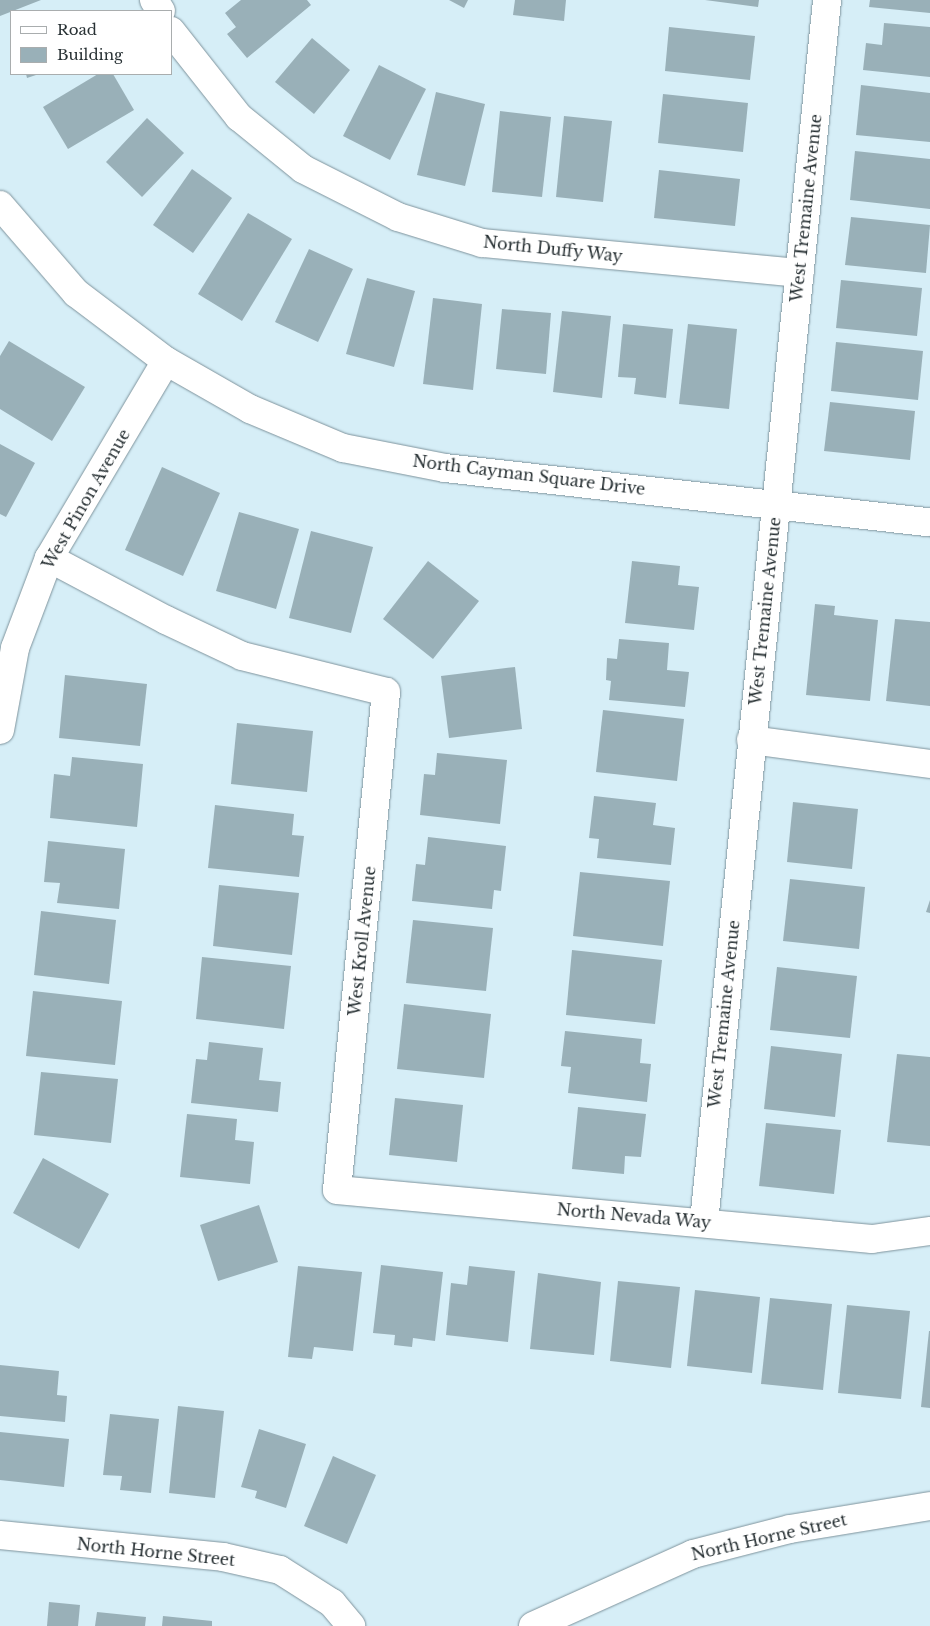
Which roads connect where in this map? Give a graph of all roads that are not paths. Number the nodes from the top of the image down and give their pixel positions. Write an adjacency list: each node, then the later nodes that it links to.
1 (827, 0): 4 (street, West Tremaine Avenue)
2 (172, 32): 4 (street, North Duffy Way)
3 (0, 205): 5 (street, North Cayman Square Drive)
4 (800, 273): 6 (street, West Tremaine Avenue)
5 (166, 361): 6 (street, North Cayman Square Drive); 8 (street, West Pinon Avenue)
6 (776, 503): 7 (street, North Cayman Square Drive); 10 (street, West Tremaine Avenue)
7 (930, 522)
8 (49, 558): 9 (street, West Pinon Avenue); 12 (street, West Kroll Avenue)
9 (0, 730)
10 (751, 740): 11 (street); 13 (street, West Tremaine Avenue)
11 (930, 764)
12 (337, 1190): 13 (street, North Nevada Way)
13 (704, 1222): 14 (street, North Nevada Way)
14 (930, 1231)
15 (930, 1506): 18 (street, North Horne Street)
16 (0, 1535): 17 (street, North Horne Street)
17 (351, 1626)
18 (533, 1626)

